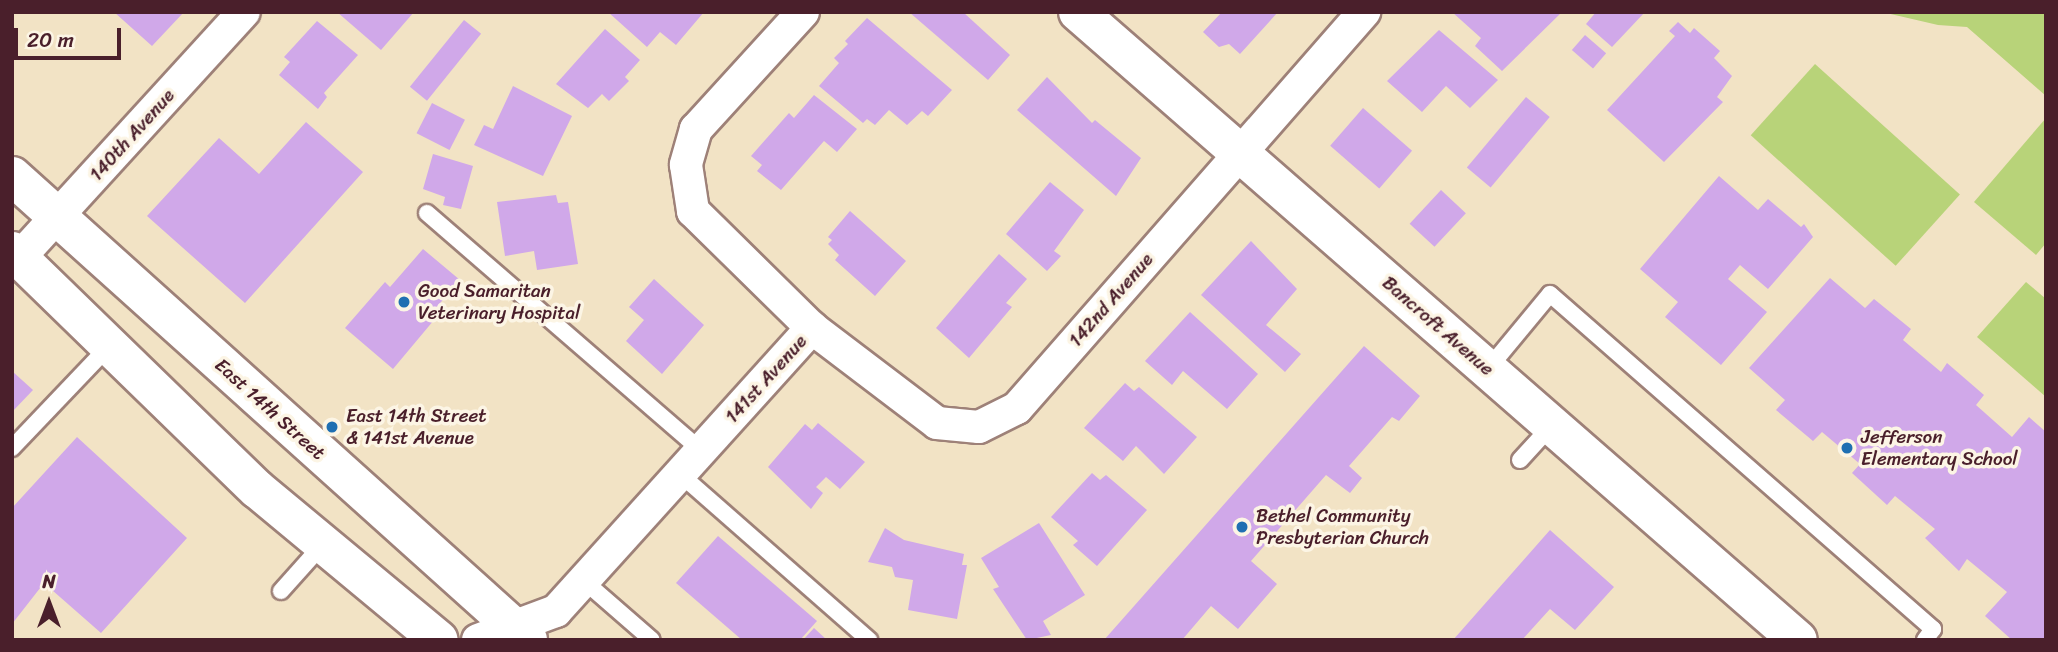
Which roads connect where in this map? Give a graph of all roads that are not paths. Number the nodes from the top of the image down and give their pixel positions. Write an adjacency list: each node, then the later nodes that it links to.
1 (244, 12): 8 (street, 140th Avenue)
2 (803, 12): 10 (street, 141st Avenue)
3 (1078, 12): 5 (main road, Bancroft Avenue)
4 (1364, 12): 5 (street, 142nd Avenue)
5 (1240, 153): 10 (street, 142nd Avenue); 12 (main road, Bancroft Avenue)
6 (12, 177): 8 (main road, East 14th Street)
7 (427, 213): 15 (lane)
8 (56, 218): 9 (street, 140th Avenue); 21 (main road, East 14th Street)
9 (16, 254): 11 (main road)
10 (812, 328): 15 (street, 141st Avenue)
11 (110, 345): 14 (lane); 18 (main road)
12 (1488, 369): 13 (main road, Bancroft Avenue); 27 (lane)
13 (1552, 425): 16 (lane); 26 (main road, Bancroft Avenue)
14 (12, 448)
15 (702, 450): 17 (street, 141st Avenue)
16 (1520, 460)
17 (680, 474): 19 (street, 141st Avenue); 25 (lane)
18 (323, 544): 20 (lane); 22 (main road)
19 (583, 580): 21 (street, 141st Avenue); 24 (lane)
20 (281, 591)
21 (521, 633): 23 (street, 141st Avenue)
22 (439, 640)
23 (478, 640)
24 (652, 640)
25 (869, 640)
26 (1798, 640)
27 (1925, 640)

